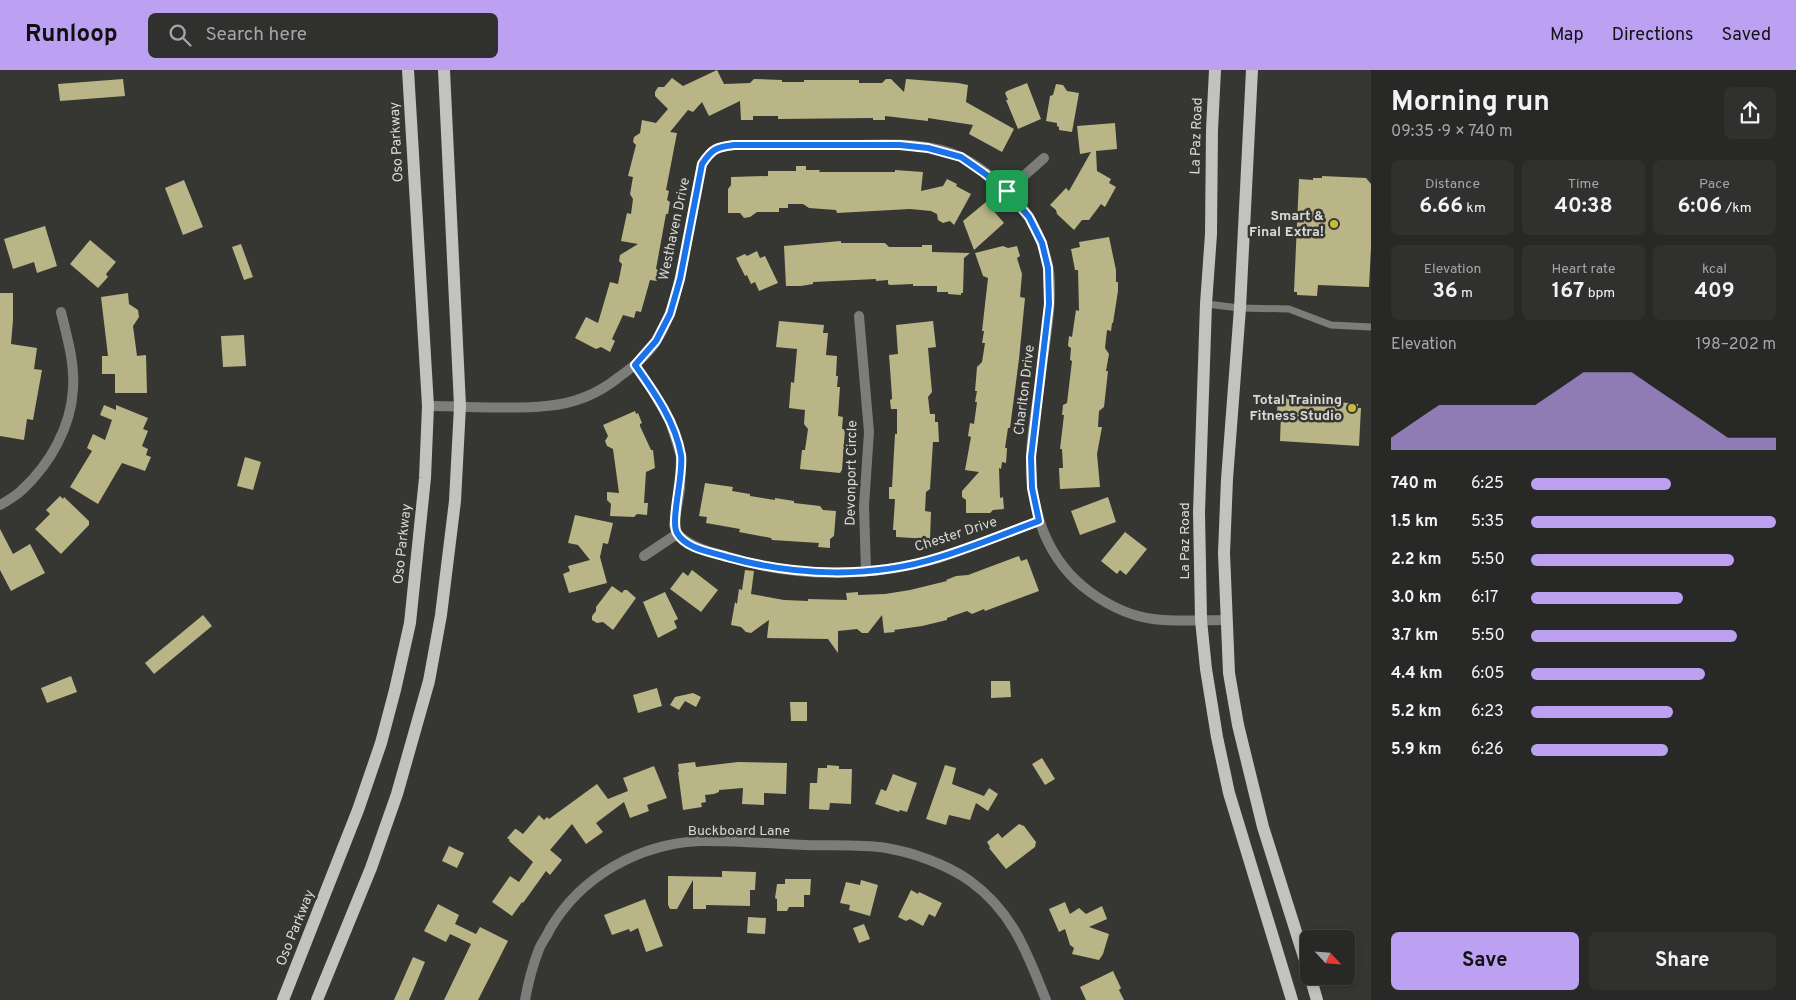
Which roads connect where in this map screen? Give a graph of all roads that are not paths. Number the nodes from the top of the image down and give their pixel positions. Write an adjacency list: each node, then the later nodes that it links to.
1 (408, 70): 13 (main road, Oso Parkway)
2 (444, 70): 14 (main road)
3 (1215, 70): 7 (main road, La Paz Road)
4 (1252, 70): 8 (main road)
5 (1044, 158): 6 (street)
6 (1007, 191): 12 (street, Westhaven Drive); 16 (street, Charlton Drive)
7 (1206, 304): 8 (lane); 20 (main road, La Paz Road)
8 (1240, 308): 11 (lane); 21 (main road)
9 (61, 312): 15 (street)
10 (859, 316): 19 (street, Devonport Circle)
11 (1371, 327)
12 (635, 365): 14 (street, Westhaven Drive); 17 (street)
13 (428, 406): 14 (street, Westhaven Drive); 24 (main road, Oso Parkway)
14 (460, 406): 25 (main road)
15 (0, 505)
16 (1039, 521): 19 (street, Chester Drive); 20 (street, Charlton Drive)
17 (677, 534): 18 (street); 19 (street, Chester Drive)
18 (644, 556)
19 (866, 571)
20 (1201, 620): 21 (street, Charlton Drive); 28 (main road, La Paz Road)
21 (1226, 620): 22 (main road)
22 (1300, 946)
23 (1312, 985): 29 (main road)
24 (283, 1000)
25 (317, 1000)
26 (525, 1000): 27 (street, Buckboard Lane)
27 (1046, 1000)
28 (1292, 1000)
29 (1317, 1000)

